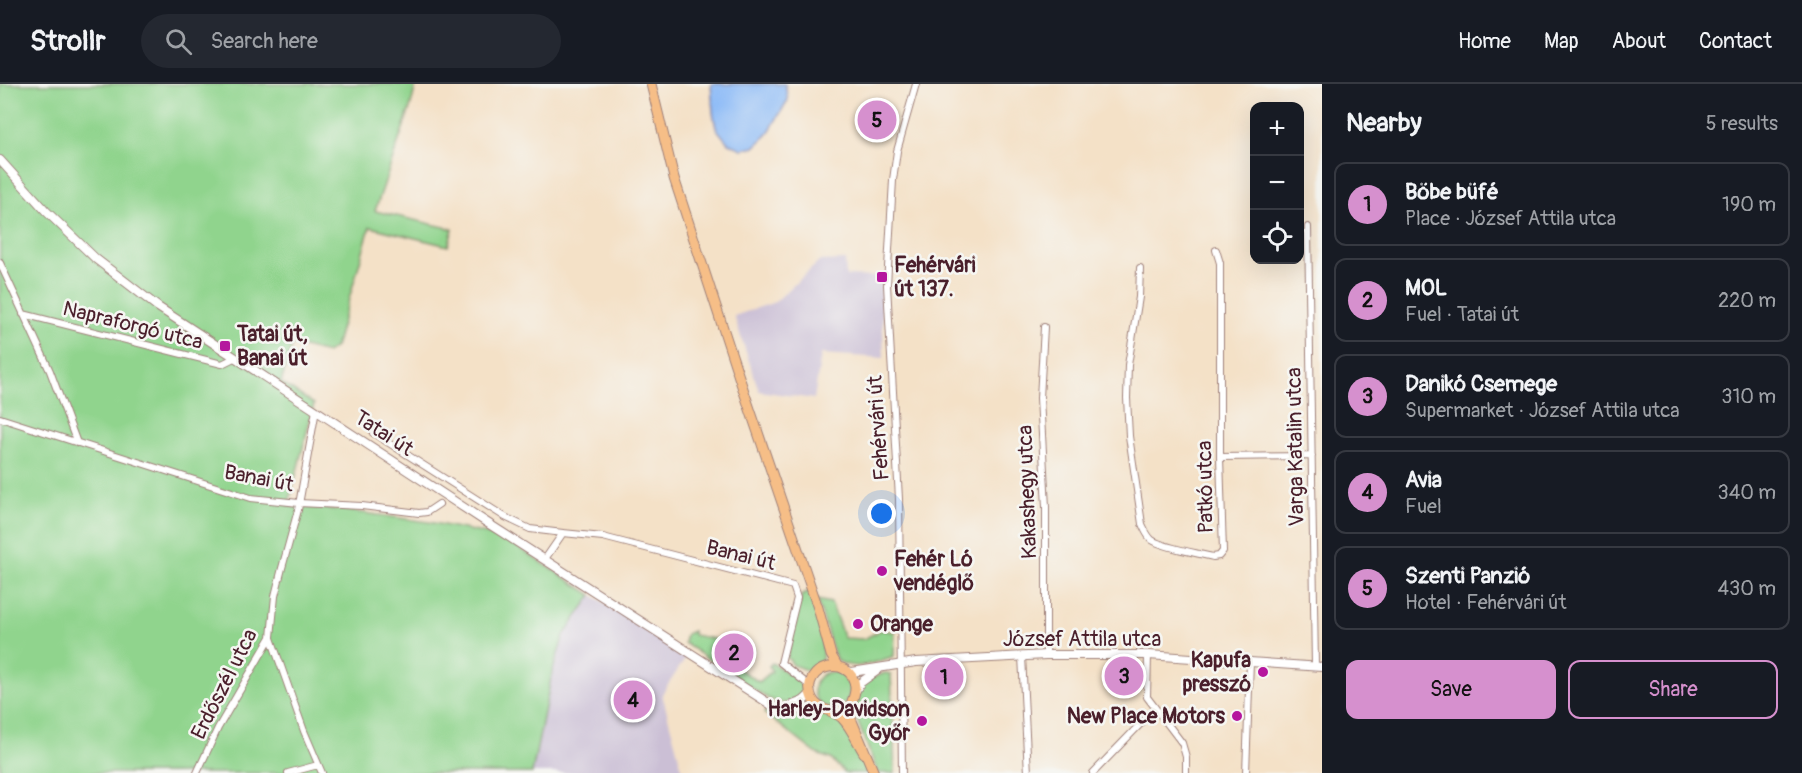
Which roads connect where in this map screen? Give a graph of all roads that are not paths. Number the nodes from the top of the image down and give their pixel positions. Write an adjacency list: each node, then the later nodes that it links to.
1 (651, 84): 24 (main road)
2 (916, 84): 30 (street, Fehérvári út)
3 (0, 160): 10 (street, Tatai út)
4 (1308, 226): 15 (street, Varga Katalin utca)
5 (1216, 250): 16 (street, Patkó utca)
6 (0, 263): 8 (street)
7 (1140, 268): 16 (street, Patkó utca)
8 (23, 314): 10 (street, Napraforgó utca); 14 (street)
9 (1044, 327): 25 (street, Kakashegy utca)
10 (234, 358): 11 (street, Tatai út)
11 (316, 410): 17 (street, Erdőszél utca); 20 (street, Tatai út)
12 (0, 418): 14 (street, Banai út)
13 (373, 433): 19 (street, Tatai út)
14 (77, 443): 17 (street, Banai út)
15 (1312, 456): 16 (street); 31 (street, Varga Katalin utca)
16 (1220, 457)
17 (299, 503): 18 (street, Banai út); 23 (street, Erdőszél utca)
18 (439, 504)
19 (505, 518): 20 (street); 21 (street, Tatai út)
20 (500, 530): 22 (street, Tatai út)
21 (563, 534): 22 (street); 29 (street, Banai út)
22 (545, 559): 37 (street, Tatai út)
23 (271, 637): 41 (street); 42 (street, Erdőszél utca)
24 (825, 638): 32 (main road); 34 (main road)
25 (1046, 655): 26 (street, József Attila utca); 27 (street, József Attila utca)
26 (1148, 655): 28 (street, József Attila utca); 38 (street)
27 (1022, 656): 30 (street, József Attila utca); 47 (street)
28 (1250, 661): 31 (street, József Attila utca); 50 (street)
29 (781, 663): 34 (street); 35 (street)
30 (901, 664): 33 (street, József Attila utca); 46 (street, Fehérvári út)
31 (1318, 666)
32 (842, 668): 33 (street, József Attila utca); 34 (main road); 36 (main road)
33 (880, 669): 36 (street, József Attila utca)
34 (817, 672): 35 (main road)
35 (810, 690): 37 (street); 39 (main road)
36 (854, 697): 39 (main road); 40 (main road)
37 (772, 706): 39 (street, Tatai út)
38 (1155, 709): 48 (street); 49 (street)
39 (827, 711): 40 (main road)
40 (864, 753): 45 (main road)
41 (318, 765): 43 (street); 44 (street)
42 (197, 773)
43 (288, 773)
44 (322, 773)
45 (874, 773)
46 (902, 773)
47 (1028, 773)
48 (1093, 773)
49 (1186, 773)
50 (1246, 773)

